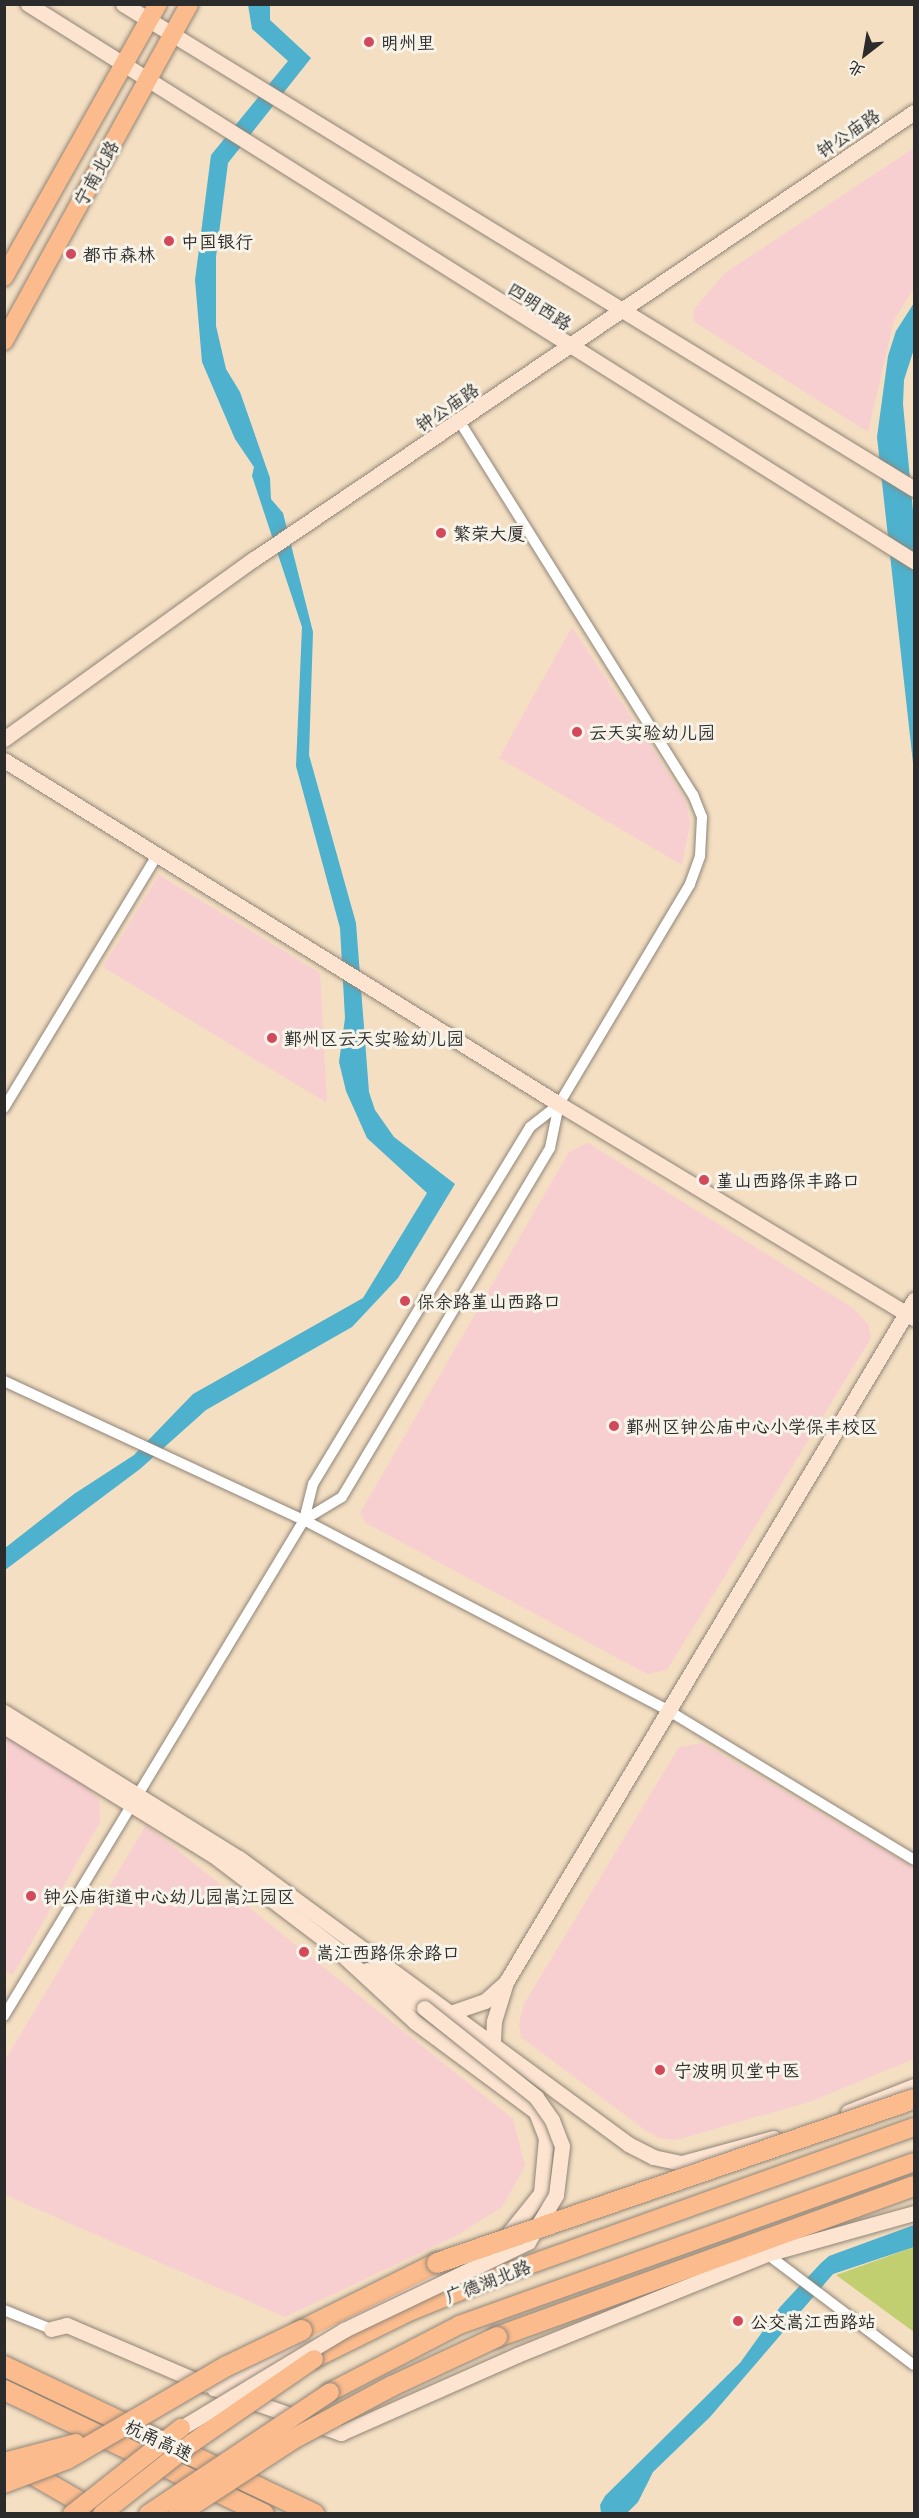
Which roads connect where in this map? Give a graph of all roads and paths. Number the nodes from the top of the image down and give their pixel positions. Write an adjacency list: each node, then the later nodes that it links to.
1 (28, 4): 6 (street, 四明西路)
2 (123, 4): 4 (street)
3 (189, 4): 5 (main road, 宁南北路)
4 (153, 12): 5 (street); 6 (main road, 宁南北路)
5 (172, 34): 7 (main road, 宁南北路); 10 (street)
6 (123, 63): 7 (street, 四明西路); 9 (main road, 宁南北路)
7 (147, 78): 11 (main road, 宁南北路); 12 (street, 四明西路)
8 (915, 112): 10 (street, 钟公庙路)
9 (4, 277)
10 (622, 311): 12 (street, 钟公庙路); 14 (street)
11 (4, 341)
12 (570, 348): 13 (street, 钟公庙路); 15 (street, 四明西路)
13 (460, 422): 16 (street, 钟公庙路); 19 (street)
14 (915, 489)
15 (915, 561)
16 (4, 739)
17 (4, 760): 18 (street)
18 (157, 855): 19 (street); 20 (street)
19 (559, 1104): 21 (street); 23 (street); 23 (street)
20 (4, 1108)
21 (912, 1311): 24 (street)
22 (4, 1381): 23 (street)
23 (304, 1521): 24 (street); 27 (street)
24 (666, 1709): 28 (street); 30 (street)
25 (4, 1712): 27 (street)
26 (4, 1726): 27 (street)
27 (137, 1799): 29 (street); 31 (street); 32 (street)
28 (915, 1860)
29 (336, 1948): 45 (street); 48 (street, bridge)
30 (506, 1982): 31 (street); 33 (street)
31 (453, 2012): 33 (street)
32 (4, 2016)
33 (493, 2042): 34 (street)
34 (915, 2086)
35 (915, 2099): 47 (highway, bridge)
36 (915, 2127): 53 (main road, 广德湖北路, bridge)
37 (915, 2162): 54 (main road, 广德湖北路, bridge)
38 (915, 2186): 55 (highway, bridge)
39 (915, 2213): 40 (street)
40 (767, 2254): 43 (street); 45 (street)
41 (4, 2310): 42 (street)
42 (51, 2329): 45 (street)
43 (915, 2365)
44 (4, 2366): 57 (highway, 杭甬高速)
45 (214, 2388)
46 (4, 2390): 56 (highway, 杭甬高速)
47 (166, 2404): 49 (highway, bridge); 50 (highway, bridge)
48 (181, 2428): 51 (main road, bridge)
49 (4, 2460): 52 (highway, bridge)
50 (4, 2483)
51 (72, 2514)
52 (91, 2514)
53 (102, 2514)
54 (148, 2514)
55 (178, 2514)
56 (264, 2514)
57 (314, 2514)

